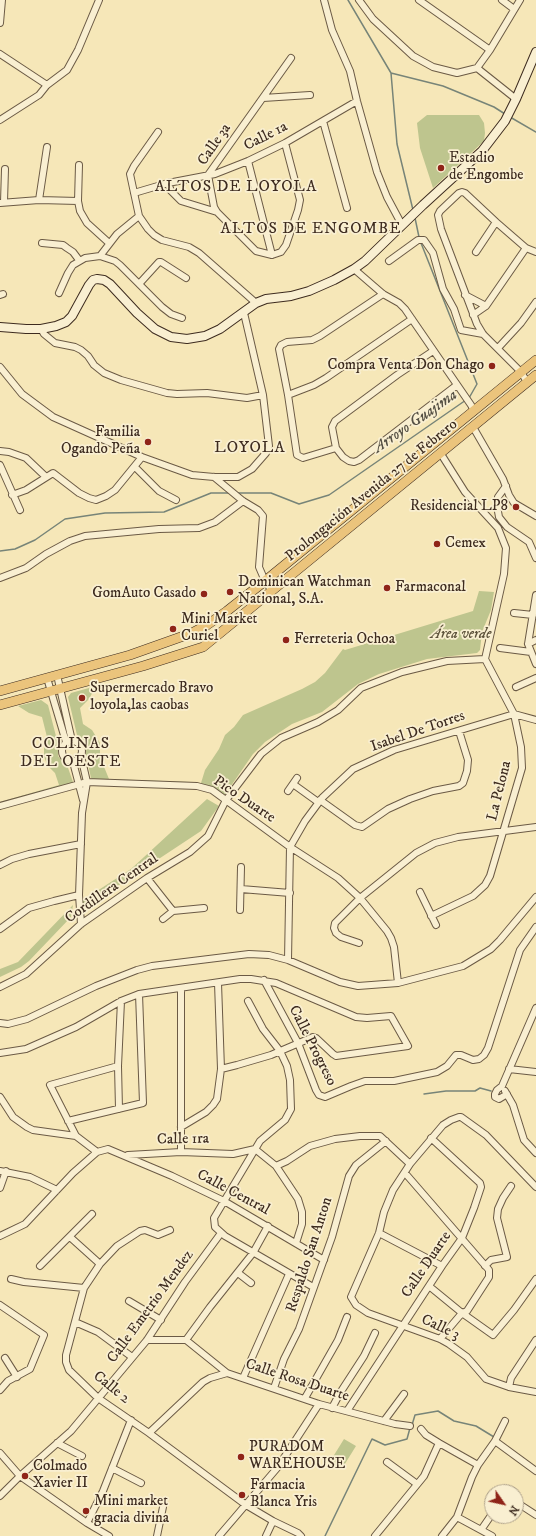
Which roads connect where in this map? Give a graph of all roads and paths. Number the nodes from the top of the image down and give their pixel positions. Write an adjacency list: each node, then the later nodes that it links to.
1 (2, 0): 9 (street)
2 (99, 0): 15 (street)
3 (324, 0): 19 (street)
4 (359, 0): 14 (street)
5 (419, 0): 10 (street)
6 (502, 0): 8 (street)
7 (520, 0): 8 (street)
8 (514, 9): 10 (street)
9 (0, 23)
10 (490, 50): 14 (street)
11 (0, 54): 15 (street)
12 (535, 54): 18 (street)
13 (291, 58): 17 (street, Calle 3a)
14 (477, 68): 18 (street)
15 (47, 85): 20 (street)
16 (310, 95): 17 (street)
17 (263, 98): 28 (street, Calle 3a)
18 (516, 98): 38 (street)
19 (357, 101): 21 (street, Calle 1a); 38 (street)
20 (0, 120)
21 (323, 121): 23 (street, Calle 1a); 34 (street)
22 (158, 132): 30 (street)
23 (285, 143): 25 (street, Calle 1a); 44 (street)
24 (47, 147): 31 (street)
25 (248, 161): 28 (street, Calle 1a); 44 (street)
26 (79, 165): 32 (street)
27 (5, 169): 33 (street)
28 (208, 175): 29 (street, Calle 1a); 35 (street, Calle 3a)
29 (168, 183): 30 (street, Calle 1a); 35 (street)
30 (134, 193): 36 (street)
31 (39, 200): 32 (street); 33 (street)
32 (78, 201): 40 (street)
33 (2, 203)
34 (347, 208)
35 (217, 212): 44 (street, Calle 3a)
36 (139, 216): 40 (street); 55 (street)
37 (496, 222): 41 (street); 42 (street); 53 (street)
38 (402, 225): 48 (street)
39 (42, 243): 46 (street)
40 (109, 243): 45 (street)
41 (526, 248): 43 (street); 56 (street)
42 (476, 252)
43 (536, 252)
44 (272, 255)
45 (100, 256): 46 (street); 50 (street)
46 (79, 260): 51 (street)
47 (389, 261): 63 (street)
48 (354, 269): 52 (street); 55 (street)
49 (186, 278): 50 (street)
50 (139, 284): 59 (street)
51 (59, 293)
52 (383, 294): 60 (street); 73 (street)
53 (465, 295): 56 (street); 58 (street)
54 (536, 302): 64 (street)
55 (256, 303): 57 (street)
56 (486, 306): 58 (street)
57 (244, 312): 62 (street); 72 (street)
58 (473, 315): 63 (street)
59 (182, 318)
60 (412, 319): 65 (street); 73 (street)
61 (0, 327): 62 (street)
62 (41, 329): 72 (street)
63 (483, 334): 64 (street)
64 (498, 348): 68 (street)
65 (433, 351): 71 (street); 76 (street)
66 (536, 360): 68 (main road, Prolongación Avenida 27 de Febrero)
67 (0, 367): 79 (street)
68 (521, 372): 70 (street); 74 (main road, Prolongación Avenida 27 de Febrero)
69 (536, 375): 70 (main road, Prolongación Avenida 27 de Febrero)
70 (527, 382): 75 (main road, Prolongación Avenida 27 de Febrero)
71 (457, 385): 74 (street); 76 (street)
72 (263, 395): 84 (street)
73 (288, 395): 76 (street)
74 (472, 408): 82 (main road, Prolongación Avenida 27 de Febrero)
75 (473, 427): 78 (main road, Prolongación Avenida 27 de Febrero); 86 (street)
76 (336, 448)
77 (0, 451): 83 (street)
78 (441, 454): 85 (main road, Prolongación Avenida 27 de Febrero); 103 (street)
79 (142, 457): 81 (street); 84 (street)
80 (0, 466): 87 (street)
81 (134, 467): 83 (street); 88 (street)
82 (402, 468): 85 (main road); 94 (main road, Prolongación Avenida 27 de Febrero)
83 (46, 477): 87 (street)
84 (214, 477): 89 (street)
85 (410, 477): 95 (main road, Prolongación Avenida 27 de Febrero)
86 (506, 486): 91 (street); 92 (street)
87 (12, 495): 90 (street)
88 (176, 500)
89 (243, 501): 93 (street); 94 (street)
90 (20, 510)
91 (536, 516)
92 (536, 558)
93 (0, 578)
94 (264, 581): 95 (street); 105 (main road, Prolongación Avenida 27 de Febrero)
95 (272, 591): 109 (main road, Prolongación Avenida 27 de Febrero)
96 (536, 595): 98 (street)
97 (514, 613): 98 (street)
98 (533, 615): 100 (street)
99 (536, 640): 100 (street)
100 (528, 644): 102 (street)
101 (500, 648): 102 (street)
102 (531, 652): 104 (street)
103 (485, 659): 112 (street, La Pelona); 123 (street, Cordillera Central)
104 (536, 664)
105 (56, 675): 106 (main road, Prolongación Avenida 27 de Febrero); 109 (street)
106 (47, 678): 109 (street); 110 (main road, Prolongación Avenida 27 de Febrero)
107 (536, 678): 108 (street)
108 (516, 687)
109 (55, 690): 111 (main road, Prolongación Avenida 27 de Febrero); 115 (street); 115 (street)
110 (0, 691)
111 (0, 705)
112 (514, 714): 113 (street); 114 (street, Isabel De Torres); 128 (street, La Pelona)
113 (536, 720)
114 (459, 731): 125 (street, Isabel De Torres); 125 (street)
115 (69, 742): 116 (street); 117 (street)
116 (81, 756): 117 (street); 119 (street)
117 (73, 762): 121 (street)
118 (297, 778): 120 (street)
119 (87, 782): 121 (street, Pico Duarte); 123 (street, Pico Duarte); 124 (street)
120 (293, 784): 122 (street); 125 (street)
121 (79, 785): 124 (street); 126 (street, Pico Duarte)
122 (288, 791)
123 (226, 800): 130 (street, Pico Duarte); 133 (street, Cordillera Central)
124 (83, 801): 129 (street)
125 (319, 801): 130 (street, Isabel De Torres)
126 (0, 806)
127 (536, 827): 128 (street)
128 (502, 832): 139 (street); 143 (street, La Pelona)
129 (81, 844): 131 (street); 137 (street)
130 (290, 847): 136 (street, Isabel De Torres); 139 (street, Pico Duarte)
131 (0, 865)
132 (242, 867): 134 (street)
133 (147, 878): 142 (street); 145 (street, Cordillera Central)
134 (241, 889): 136 (street); 141 (street)
135 (420, 892): 143 (street)
136 (290, 893): 150 (street, Isabel De Torres)
137 (79, 895): 145 (street); 148 (street)
138 (536, 897): 153 (street)
139 (360, 898): 149 (street); 153 (street, Pico Duarte)
140 (204, 908): 142 (street)
141 (240, 910)
142 (173, 911): 144 (street)
143 (431, 916): 146 (street)
144 (163, 919)
145 (81, 924): 154 (street, Cordillera Central)
146 (436, 925)
147 (536, 927): 162 (street, Calle Progreso)
148 (0, 929)
149 (359, 943)
150 (288, 960): 153 (street); 161 (street)
151 (264, 980): 152 (street); 162 (street, Calle Progreso); 162 (street)
152 (218, 983): 155 (street); 166 (street)
153 (398, 983)
154 (0, 987)
155 (181, 988): 156 (street); 176 (street)
156 (139, 994): 157 (street); 174 (street)
157 (121, 1001): 164 (street); 165 (street)
158 (248, 1001): 163 (street)
159 (536, 1008): 160 (street)
160 (535, 1016): 167 (street)
161 (0, 1023)
162 (298, 1043): 163 (street)
163 (280, 1051): 166 (street); 180 (street)
164 (0, 1053)
165 (118, 1066): 170 (street); 174 (street)
166 (221, 1069): 176 (street)
167 (509, 1069): 168 (street); 171 (street)
168 (536, 1072)
169 (42, 1085): 170 (street)
170 (50, 1085): 175 (street)
171 (502, 1086): 172 (street); 172 (street)
172 (507, 1094): 183 (street)
173 (0, 1097): 177 (street)
174 (119, 1109): 175 (street)
175 (68, 1121): 177 (street)
176 (181, 1127): 182 (street)
177 (76, 1136): 181 (street)
178 (432, 1138): 185 (street); 190 (street); 201 (street, Calle Duarte)
179 (386, 1141): 185 (street); 186 (street); 204 (street, Respaldo San Anton)
180 (255, 1149): 182 (street, Calle 1ra); 186 (street); 193 (street)
181 (96, 1152): 184 (street, Calle 1ra); 192 (street)
182 (181, 1152): 184 (street, Calle 1ra)
183 (536, 1153)
184 (127, 1155): 193 (street, Calle Central)
185 (410, 1164): 188 (street)
186 (276, 1166): 202 (street)
187 (3, 1171): 191 (street); 192 (street)
188 (405, 1173): 197 (street); 201 (street)
189 (510, 1186): 208 (street)
190 (536, 1187)
191 (0, 1188)
192 (57, 1190): 199 (street)
193 (224, 1200): 195 (street, Calle Central); 198 (street)
194 (92, 1214): 200 (street)
195 (268, 1226): 202 (street, Calle Central); 203 (street)
196 (170, 1230): 205 (street, Calle 2)
197 (379, 1233): 207 (street); 223 (street, Calle 3)
198 (220, 1234): 203 (street); 221 (street, Calle Emetrio Mendez)
199 (0, 1236)
200 (70, 1237): 205 (street); 206 (street)
201 (462, 1238): 207 (street, Calle Duarte); 208 (street)
202 (296, 1243): 204 (street, Calle Central)
203 (253, 1253): 209 (street); 210 (street)
204 (324, 1260): 215 (street, Respaldo San Anton)
205 (100, 1264): 216 (street, Calle 2)
206 (40, 1266)
207 (442, 1266): 214 (street, Calle Duarte)
208 (485, 1266): 219 (street)
209 (238, 1273): 213 (street); 227 (street)
210 (289, 1274): 215 (street); 233 (street)
211 (11, 1279): 216 (street)
212 (536, 1279): 219 (street)
213 (251, 1283)
214 (429, 1286): 219 (street); 223 (street, Calle Duarte)
215 (313, 1287): 235 (street, Respaldo San Anton)
216 (84, 1288): 222 (street, Calle 2)
217 (129, 1301): 221 (street)
218 (0, 1305): 232 (street)
219 (462, 1313): 225 (street)
220 (348, 1317): 240 (street)
221 (160, 1320): 226 (street, Calle Emetrio Mendez)
222 (75, 1322): 229 (street); 239 (street, Calle 2)
223 (403, 1326): 225 (street, Calle 3); 243 (street, Calle Duarte)
224 (375, 1333): 242 (street)
225 (440, 1339): 234 (street, Calle 3)
226 (147, 1340): 227 (street); 229 (street, Calle Emetrio Mendez)
227 (186, 1340): 231 (street, Calle Rosa Duarte)
228 (536, 1340): 234 (street)
229 (132, 1357): 239 (street, Calle Emetrio Mendez)
230 (5, 1358): 232 (street)
231 (227, 1373): 233 (street, Calle Rosa Duarte); 249 (street)
232 (17, 1376): 236 (street)
233 (243, 1378): 235 (street, Calle Rosa Duarte)
234 (509, 1387): 237 (street, Calle 3)
235 (274, 1388): 240 (street, Calle Rosa Duarte)
236 (0, 1390)
237 (536, 1392)
238 (404, 1394): 245 (street)
239 (98, 1398): 244 (street, Calle 2); 251 (street, Calle Emetrio Mendez)
240 (305, 1398): 241 (street, Calle Rosa Duarte)
241 (319, 1404): 242 (street, Calle Rosa Duarte); 263 (street)
242 (332, 1408): 243 (street, Calle Rosa Duarte)
243 (347, 1411): 245 (street, Calle Rosa Duarte)
244 (131, 1420): 249 (street, Calle 2); 257 (street)
245 (384, 1421): 247 (street, Calle Rosa Duarte)
246 (505, 1421): 250 (street)
247 (410, 1426)
248 (421, 1429): 252 (street)
249 (149, 1433): 263 (street, Calle 2)
250 (495, 1441): 256 (street); 258 (street)
251 (57, 1443): 254 (street); 259 (street, Calle Emetrio Mendez)
252 (439, 1443): 256 (street); 261 (street)
253 (0, 1453): 259 (street)
254 (82, 1456)
255 (387, 1462): 261 (street)
256 (478, 1465): 267 (street)
257 (112, 1468): 260 (street); 269 (street)
258 (536, 1471)
259 (20, 1476): 262 (street, Calle Emetrio Mendez); 269 (street)
260 (141, 1483)
261 (418, 1484): 277 (street)
262 (0, 1496)
263 (246, 1504): 268 (street, Calle 2); 274 (street)
264 (163, 1507): 273 (street)
265 (524, 1507): 266 (street)
266 (536, 1515)
267 (457, 1517): 271 (street); 278 (street)
268 (273, 1521): 275 (street); 276 (street, Calle 2)
269 (87, 1523): 272 (street)
270 (485, 1524): 271 (street)
271 (481, 1530): 279 (street)
272 (109, 1536)
273 (156, 1536)
274 (219, 1536)
275 (266, 1536)
276 (300, 1536)
277 (375, 1536)
278 (442, 1536)
279 (492, 1536)

